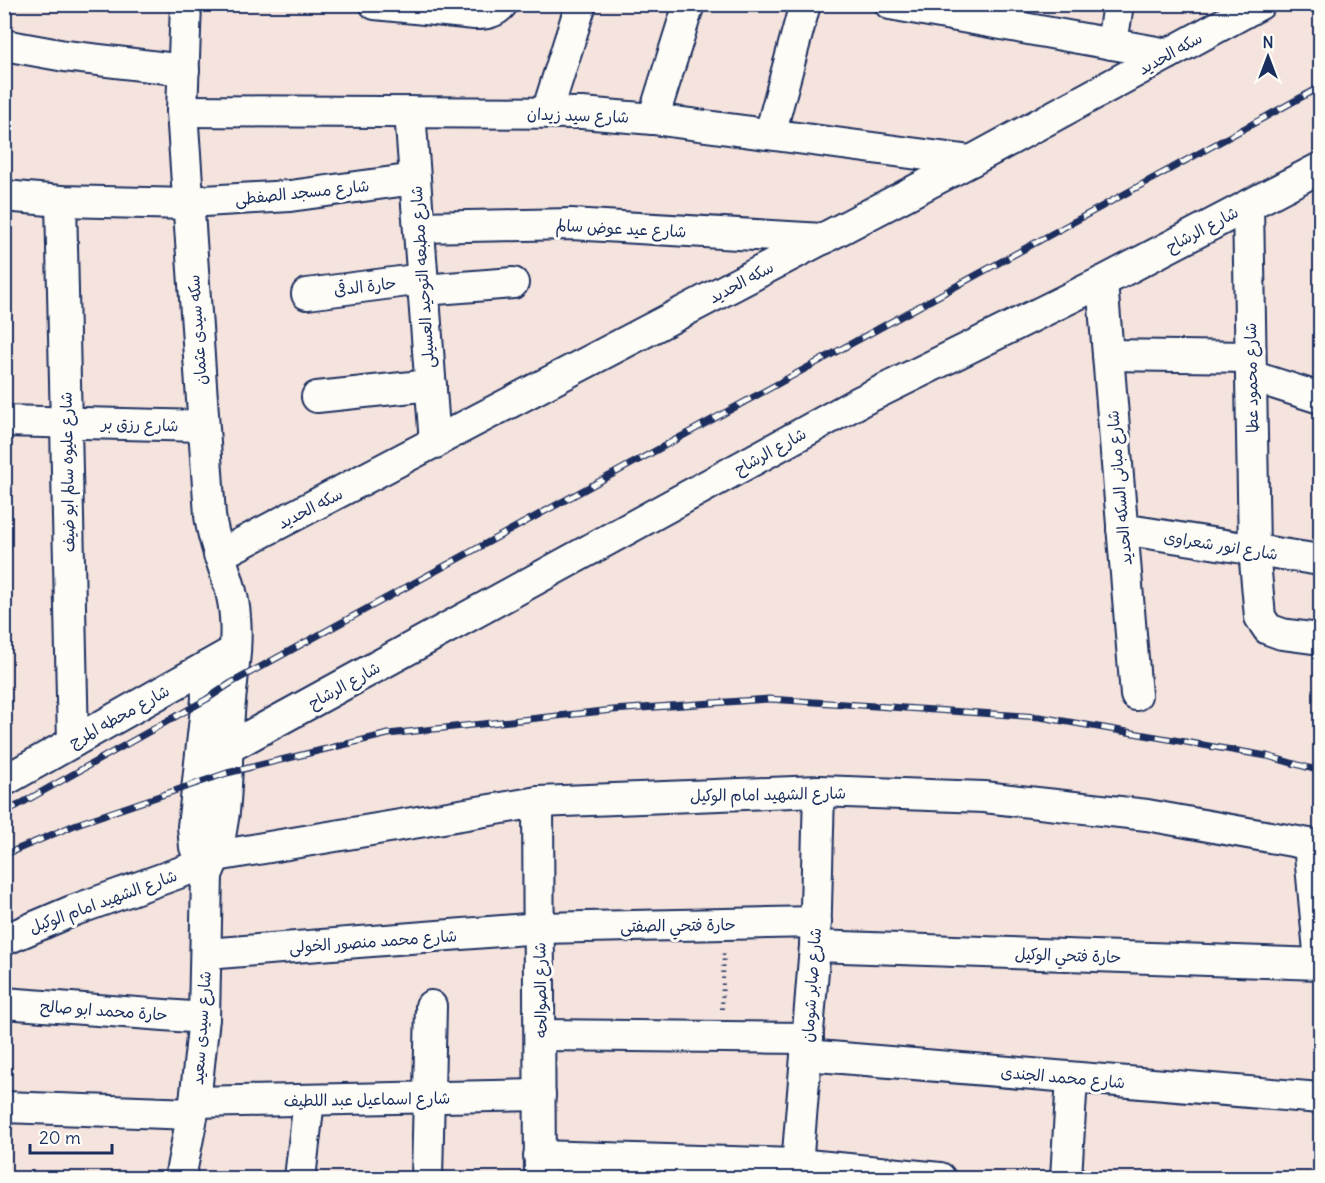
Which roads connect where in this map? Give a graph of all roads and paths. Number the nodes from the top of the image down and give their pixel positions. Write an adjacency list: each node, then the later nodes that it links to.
1 (186, 4): 14 (street, سكه سيدى عثمان)
2 (375, 4): 3 (street)
3 (502, 4)
4 (581, 4): 17 (street)
5 (689, 4): 18 (street)
6 (805, 4): 19 (street)
7 (890, 4): 10 (street)
8 (1118, 4): 11 (street)
9 (1260, 4): 13 (street, سكه الحديد)
10 (987, 13): 11 (street)
11 (1112, 44): 13 (street)
12 (4, 45): 14 (street)
13 (1168, 54): 20 (street, سكه الحديد)
14 (184, 70): 15 (street, سكه سيدى عثمان)
15 (182, 111): 16 (street, شارع سيد زيدان); 25 (street, سكه سيدى عثمان)
16 (410, 112): 17 (street, شارع سيد زيدان); 22 (street, شارع مطبعه التوحيد العسيلى)
17 (547, 112): 18 (street, شارع سيد زيدان)
18 (653, 119): 19 (street, شارع سيد زيدان)
19 (770, 134): 20 (street, شارع سيد زيدان)
20 (972, 161): 28 (street, سكه الحديد)
21 (1320, 168): 26 (street, شارع الرشاح)
22 (415, 179): 25 (street, شارع مسجد الصفطى); 27 (street, شارع مطبعه التوحيد العسيلى)
23 (4, 196): 24 (street, شارع مسجد الصفطى)
24 (61, 201): 25 (street, شارع مسجد الصفطى); 39 (street, شارع عليوه سالم ابو ضيف)
25 (188, 203): 40 (street, سكه سيدى عثمان)
26 (1248, 205): 29 (street, شارع الرشاح); 34 (street, شارع محمود عطا)
27 (419, 227): 28 (street, شارع عيد عوض سالم); 31 (street, شارع مطبعه التوحيد العسيلى)
28 (823, 239): 41 (street, سكه الحديد)
29 (1102, 282): 33 (street, شارع مبانى السكه الحديد); 51 (street, شارع الرشاح)
30 (513, 283): 31 (street, حارة الدقى)
31 (423, 284): 32 (street, حارة الدقى); 35 (street, شارع مطبعه التوحيد العسيلى)
32 (307, 294)
33 (1108, 355): 34 (street); 42 (street, شارع مبانى السكه الحديد)
34 (1250, 367): 37 (street); 43 (street, شارع محمود عطا)
35 (430, 385): 36 (street); 41 (street, شارع مطبعه التوحيد العسيلى)
36 (317, 398)
37 (1320, 398)
38 (4, 421): 39 (street, شارع رزق بر)
39 (66, 422): 40 (street, شارع رزق بر); 50 (street, شارع عليوه سالم ابو ضيف)
40 (203, 426): 44 (street, سكه سيدى عثمان)
41 (435, 443): 44 (street, سكه الحديد)
42 (1122, 529): 43 (street, شارع انور شعراوى); 49 (street, شارع مبانى السكه الحديد)
43 (1254, 550): 45 (street, شارع انور شعراوى); 46 (street, شارع محمود عطا)
44 (219, 555): 47 (street, سكه سيدى عثمان)
45 (1320, 560)
46 (1320, 639)
47 (234, 651): 48 (street, شارع محطه المرج); 51 (street, سكه سيدى عثمان)
48 (206, 667): 50 (street, شارع محطه المرج); 56 (street)
49 (1136, 694)
50 (73, 742): 52 (street, شارع محطه المرج)
51 (226, 749): 56 (street, سكه سيدى عثمان)
52 (4, 781)
53 (819, 791): 54 (street, شارع الشهيد امام الوكيل); 55 (street, شارع الشهيد امام الوكيل); 59 (street, شارع صابر شومان)
54 (538, 802): 56 (street, شارع الشهيد امام الوكيل); 58 (street, شارع الصوالحه)
55 (1315, 846): 62 (street)
56 (208, 866): 60 (street, شارع الشهيد امام الوكيل); 61 (street, شارع سيدى سعيد)
57 (725, 924): 58 (street, حارة فتحي الصفتى); 59 (street, حارة فتحي الصفتى); 67 (path)
58 (540, 928): 61 (street, شارع محمد منصور الخولى); 66 (street, شارع الصوالحه)
59 (816, 934): 62 (street, حارة فتحي الوكيل); 68 (street, شارع صابر شومان)
60 (4, 940)
61 (206, 954): 65 (street, شارع سيدى سعيد)
62 (1320, 963)
63 (4, 1003): 65 (street, حارة محمد ابو صالح)
64 (430, 1006): 71 (street)
65 (204, 1018): 75 (street, شارع سيدى سعيد)
66 (541, 1035): 67 (street, شارع محمد الجندى); 70 (street, شارع الصوالحه)
67 (721, 1037): 68 (street, شارع محمد الجندى)
68 (807, 1046): 69 (street, شارع محمد الجندى); 77 (street, شارع صابر شومان)
69 (1072, 1078): 72 (street, شارع محمد الجندى); 83 (street)
70 (540, 1095): 71 (street, شارع اسماعيل عبد اللطيف); 76 (street, شارع الصوالحه)
71 (429, 1098): 73 (street, شارع اسماعيل عبد اللطيف); 81 (street)
72 (1320, 1098)
73 (309, 1100): 75 (street, شارع اسماعيل عبد اللطيف); 80 (street)
74 (4, 1107): 75 (street, شارع اسماعيل عبد اللطيف)
75 (194, 1108): 79 (street, شارع سيدى سعيد)
76 (540, 1167): 77 (street)
77 (796, 1171): 78 (street)
78 (903, 1177): 82 (street)
79 (180, 1179)
80 (300, 1179)
81 (427, 1179)
82 (940, 1179)
83 (1066, 1179)

